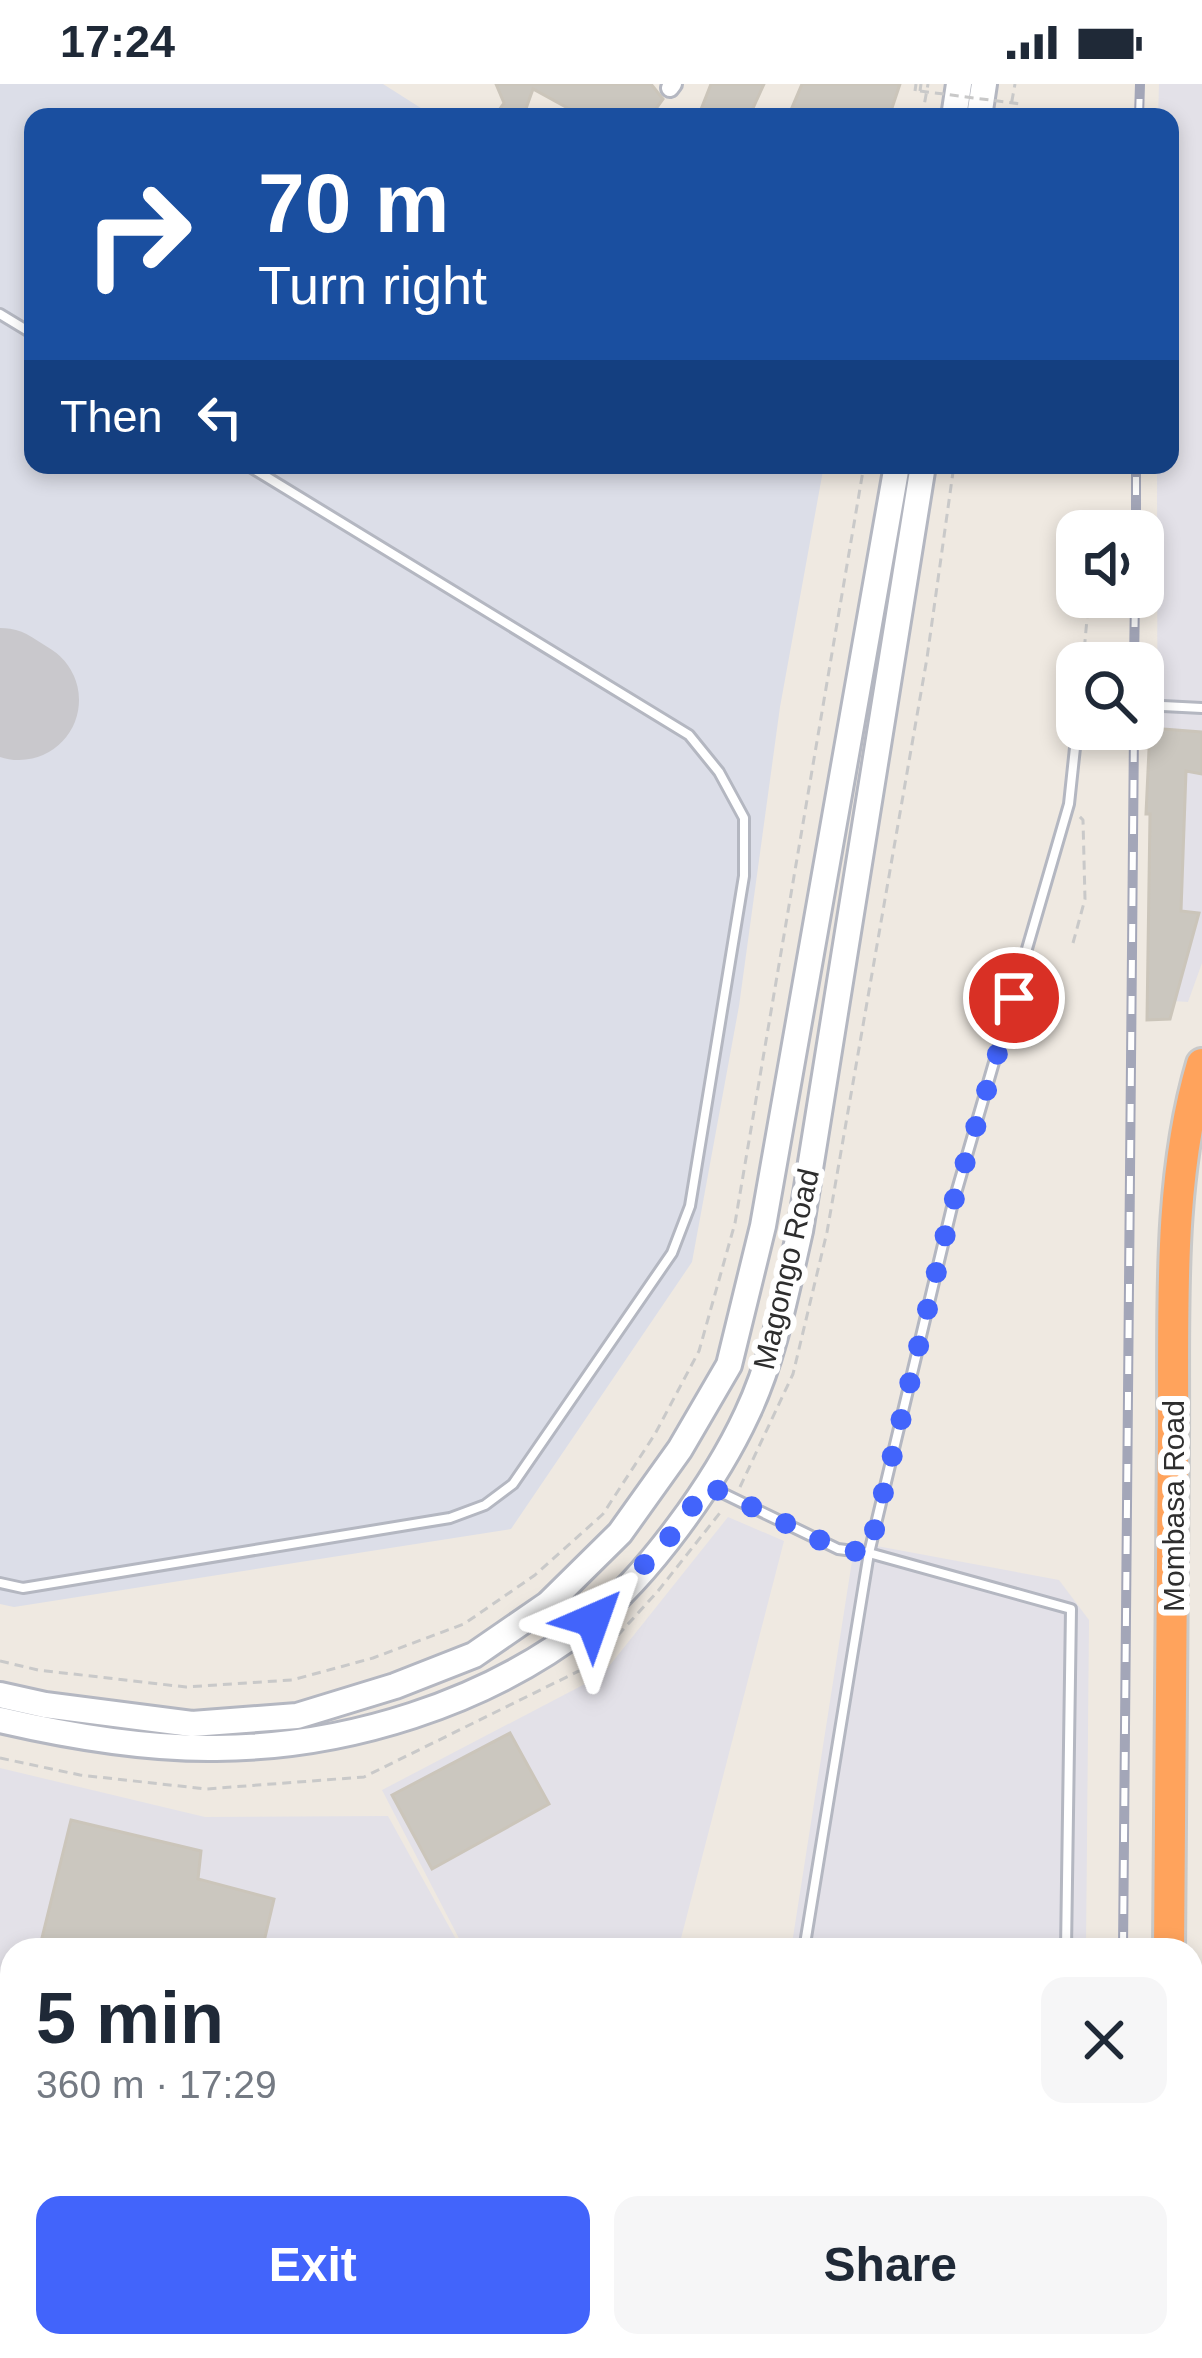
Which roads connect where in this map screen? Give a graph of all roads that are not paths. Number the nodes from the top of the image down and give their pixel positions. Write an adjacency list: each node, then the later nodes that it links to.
1 (262, 474): 12 (lane)
2 (894, 474): 8 (main road, Magongo Road)
3 (922, 474): 9 (main road, Magongo Road)
4 (1164, 705): 5 (lane)
5 (1202, 707)
6 (1075, 750): 11 (lane)
7 (1202, 1064): 17 (highway, Mombasa Road)
8 (763, 1226): 9 (main road); 13 (main road, Magongo Road)
9 (800, 1231): 10 (main road, Magongo Road)
10 (707, 1485): 11 (lane); 14 (main road, Magongo Road)
11 (869, 1553): 15 (lane); 16 (lane)
12 (0, 1583)
13 (0, 1695)
14 (0, 1720)
15 (807, 1938)
16 (1066, 1938)
17 (1169, 1938)

